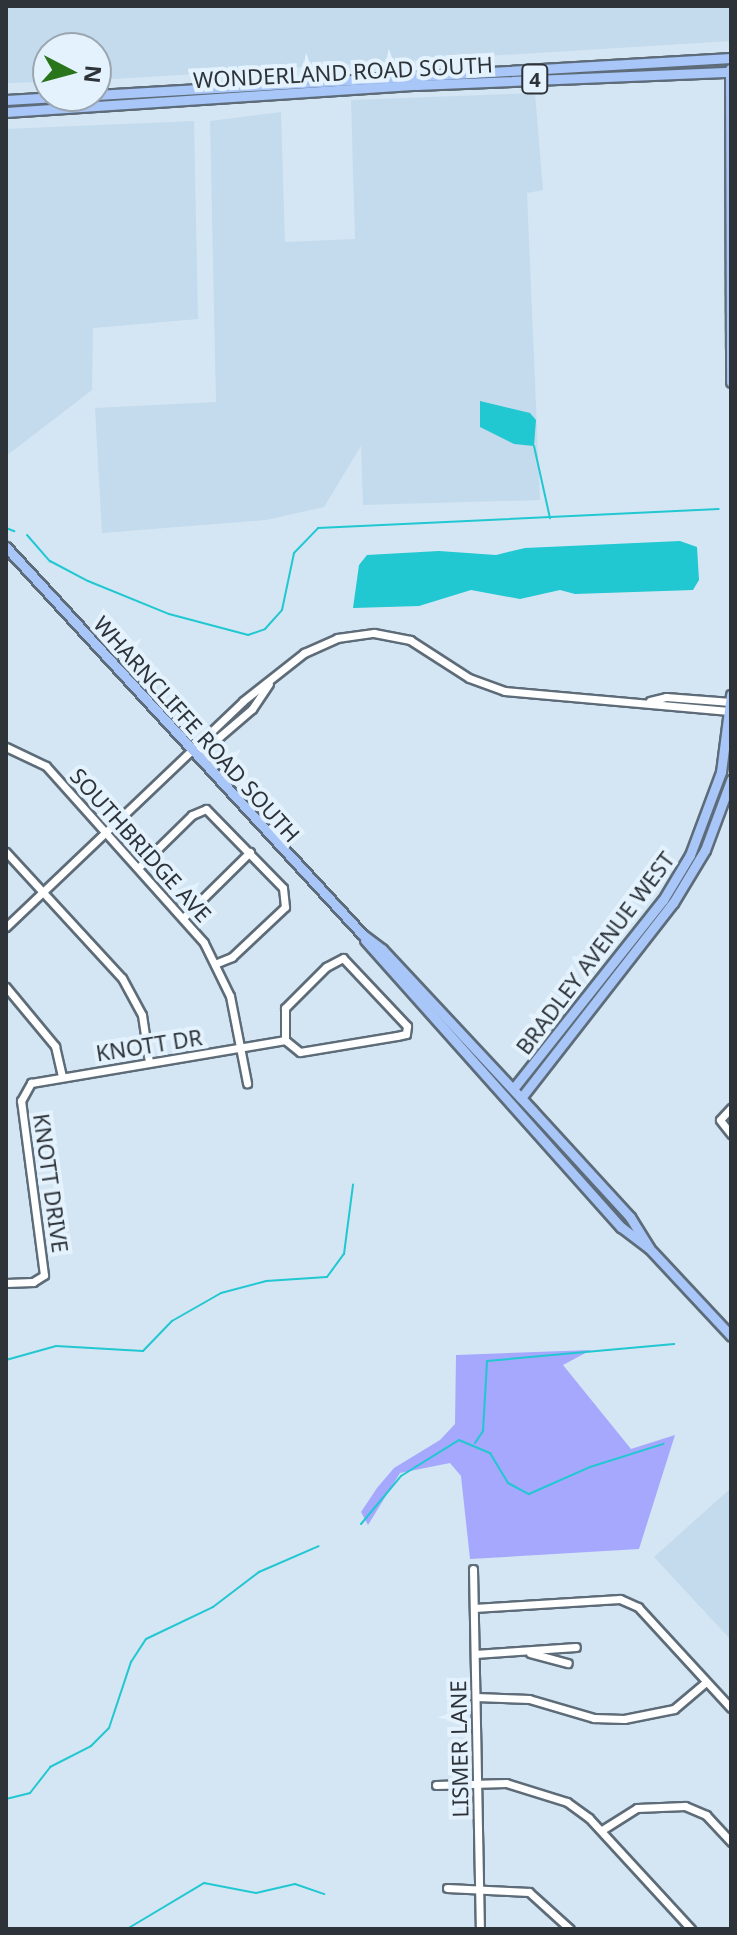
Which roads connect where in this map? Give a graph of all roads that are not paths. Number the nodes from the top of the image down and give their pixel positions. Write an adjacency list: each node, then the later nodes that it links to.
1 (731, 58): 3 (main road, WONDERLAND ROAD SOUTH / 4)
2 (730, 71): 6 (main road, WONDERLAND ROAD SOUTH / 4); 7 (main road)
3 (112, 94)
4 (32, 98): 5 (main road)
5 (6, 100)
6 (6, 112)
7 (731, 382)
8 (6, 547): 14 (main road, WHARNCLIFFE ROAD SOUTH)
9 (731, 695): 11 (main road, BRADLEY AVENUE WEST)
10 (648, 701): 11 (street); 12 (street); 14 (street)
11 (731, 702): 12 (main road, BRADLEY AVENUE WEST)
12 (731, 711): 31 (main road, BRADLEY AVENUE WEST)
13 (6, 747): 16 (street, SOUTHBRIDGE AVE)
14 (192, 752): 16 (street); 23 (main road, WHARNCLIFFE ROAD SOUTH)
15 (731, 780): 32 (main road, BRADLEY AVENUE WEST)
16 (107, 830): 19 (street, SOUTHBRIDGE AVE); 20 (street)
17 (6, 852): 20 (street)
18 (250, 852): 19 (street); 21 (street); 24 (street)
19 (139, 867): 21 (street, SOUTHBRIDGE AVE)
20 (44, 893): 22 (street); 28 (street)
21 (183, 918): 24 (street, SOUTHBRIDGE AVE)
22 (6, 927)
23 (362, 934): 31 (main road, WHARNCLIFFE ROAD SOUTH); 35 (main road, WHARNCLIFFE ROAD SOUTH)
24 (215, 964): 27 (street, SOUTHBRIDGE AVE)
25 (6, 987): 29 (street)
26 (285, 1040): 26 (street); 27 (street, KNOTT DR)
27 (241, 1048): 28 (street, KNOTT DR); 30 (street, SOUTHBRIDGE AVE)
28 (149, 1062): 29 (street, KNOTT DR)
29 (62, 1077): 36 (street, KNOTT DRIVE)
30 (247, 1083)
31 (513, 1089): 32 (main road, WHARNCLIFFE ROAD SOUTH)
32 (521, 1098): 35 (main road, WHARNCLIFFE ROAD SOUTH)
33 (731, 1108): 34 (street)
34 (731, 1134)
35 (649, 1248): 37 (main road, WHARNCLIFFE ROAD SOUTH)
36 (6, 1283)
37 (731, 1336)
38 (473, 1569): 39 (street, LISMER LANE)
39 (474, 1608): 42 (street, LISMER LANE); 44 (street)
40 (576, 1647): 41 (street)
41 (524, 1651): 42 (street); 43 (street)
42 (475, 1654): 45 (street, LISMER LANE)
43 (568, 1663)
44 (706, 1682): 45 (street); 46 (street)
45 (476, 1697): 47 (street, LISMER LANE)
46 (731, 1708)
47 (478, 1784): 48 (street); 49 (street); 51 (street, LISMER LANE)
48 (436, 1785)
49 (602, 1830): 50 (street); 55 (street)
50 (731, 1842)
51 (479, 1887): 52 (street); 53 (street, LISMER LANE); 54 (street)
52 (447, 1888)
53 (480, 1929)
54 (570, 1929)
55 (691, 1929)

